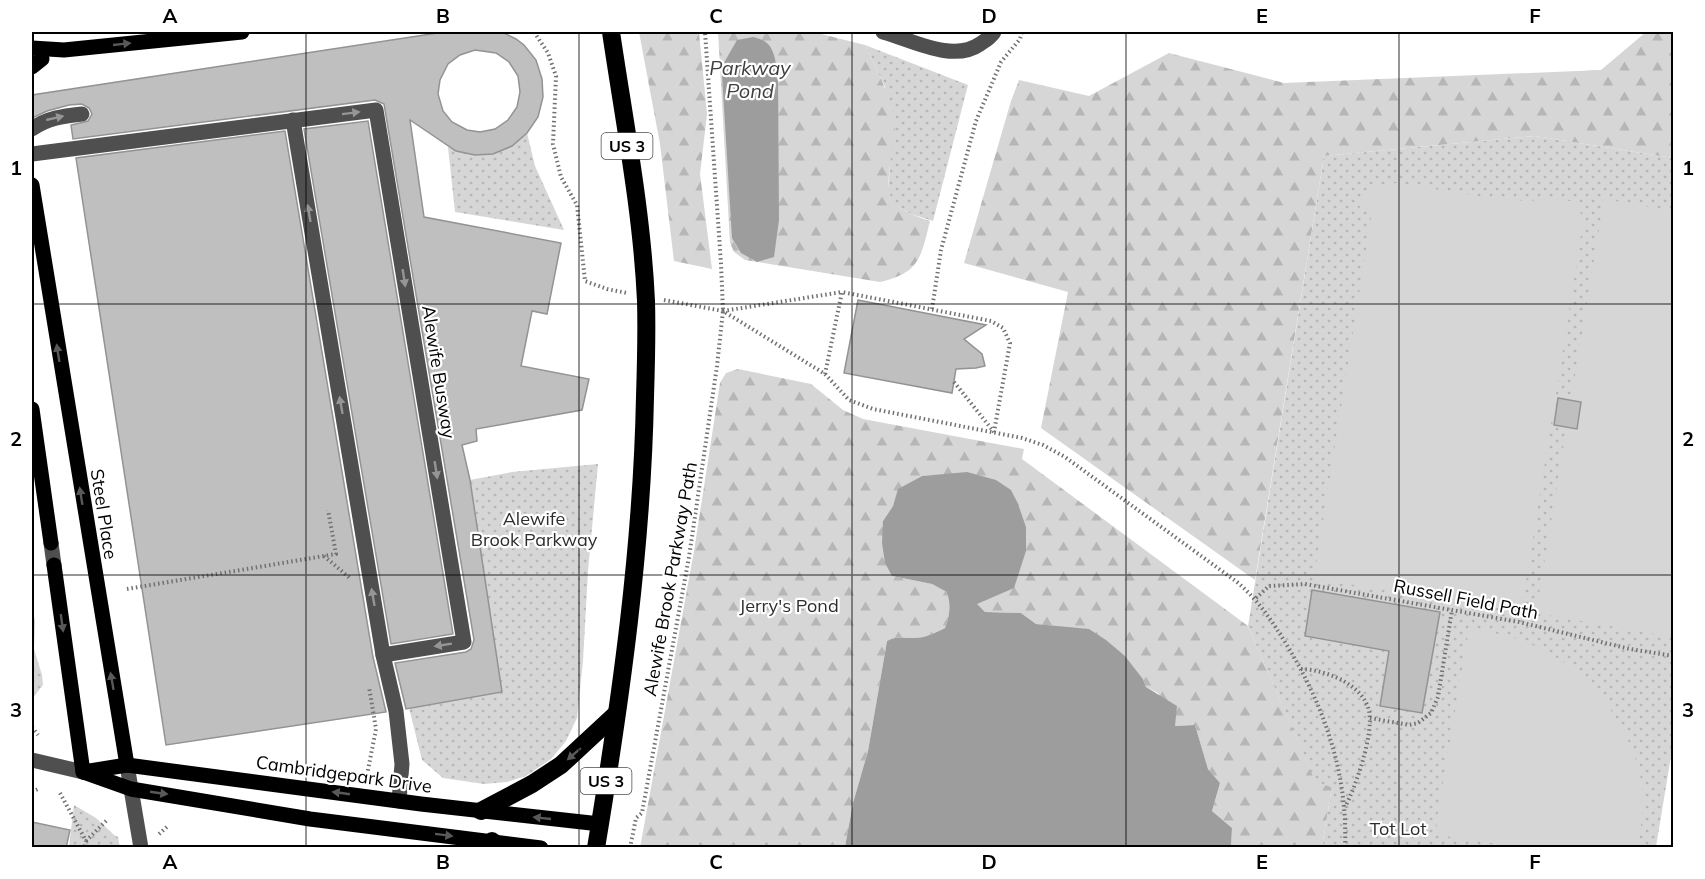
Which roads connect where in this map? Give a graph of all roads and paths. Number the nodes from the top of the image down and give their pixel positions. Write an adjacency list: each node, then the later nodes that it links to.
1 (242, 32): 8 (main road, one-way to 1)
2 (534, 32): 15 (path)
3 (611, 32): 35 (highway, US 3)
4 (705, 32): 18 (path, Alewife Brook Parkway Path)
5 (883, 32): 6 (street)
6 (993, 32)
7 (1022, 32): 17 (path)
8 (35, 58)
9 (82, 114): 11 (street, one-way to 9)
10 (293, 120): 12 (street, Alewife Busway); 31 (street, one-way to 10); 31 (street, Alewife Busway, one-way to 31)
11 (32, 129)
12 (32, 154)
13 (32, 186): 40 (main road, Steel Place, one-way to 13)
14 (842, 292): 17 (path); 18 (path); 19 (path)
15 (630, 294)
16 (654, 298): 18 (path)
17 (932, 309): 22 (path)
18 (723, 311): 19 (path); 60 (path, Alewife Brook Parkway Path)
19 (825, 374): 22 (path)
20 (954, 382): 22 (path)
21 (32, 412): 24 (main road)
22 (994, 432): 29 (path)
23 (328, 510): 25 (path)
24 (51, 543): 26 (street)
25 (324, 556): 27 (path); 28 (path)
26 (54, 565): 41 (main road, one-way to 41)
27 (352, 580)
28 (127, 589)
29 (1256, 598): 30 (path, Russell Field Path); 33 (path)
30 (1452, 609): 32 (path, Russell Field Path); 36 (path)
31 (383, 655): 47 (street)
32 (1674, 656)
33 (1301, 669): 36 (path); 48 (path)
34 (368, 682): 42 (path)
35 (616, 714): 49 (highway, one-way to 49); 51 (highway, US 3)
36 (1370, 718): 48 (path)
37 (32, 728): 38 (path)
38 (38, 735)
39 (32, 760): 41 (street, Cambridgepark Drive)
40 (127, 765): 41 (main road, Cambridgepark Drive); 44 (street, Steel Place); 47 (main road, Cambridgepark Drive, one-way to 40)
41 (83, 772): 44 (main road, Cambridgepark Drive)
42 (368, 775)
43 (40, 788): 45 (path)
44 (131, 789): 55 (main road, Cambridgepark Drive, one-way to 55); 57 (street, Steel Place)
45 (32, 792)
46 (60, 793): 54 (path)
47 (399, 801): 49 (main road, Cambridgepark Drive)
48 (1344, 807): 61 (path)
49 (481, 811): 51 (main road, Cambridgepark Drive, one-way to 49)
50 (107, 820): 54 (path)
51 (600, 824): 59 (highway, US 3)
52 (168, 826): 53 (path)
53 (159, 834)
54 (86, 841): 56 (path)
55 (496, 844): 58 (main road, Cambridgepark Drive)
56 (84, 848)
57 (141, 848)
58 (541, 848)
59 (596, 848)
60 (630, 848)
61 (1345, 848)

